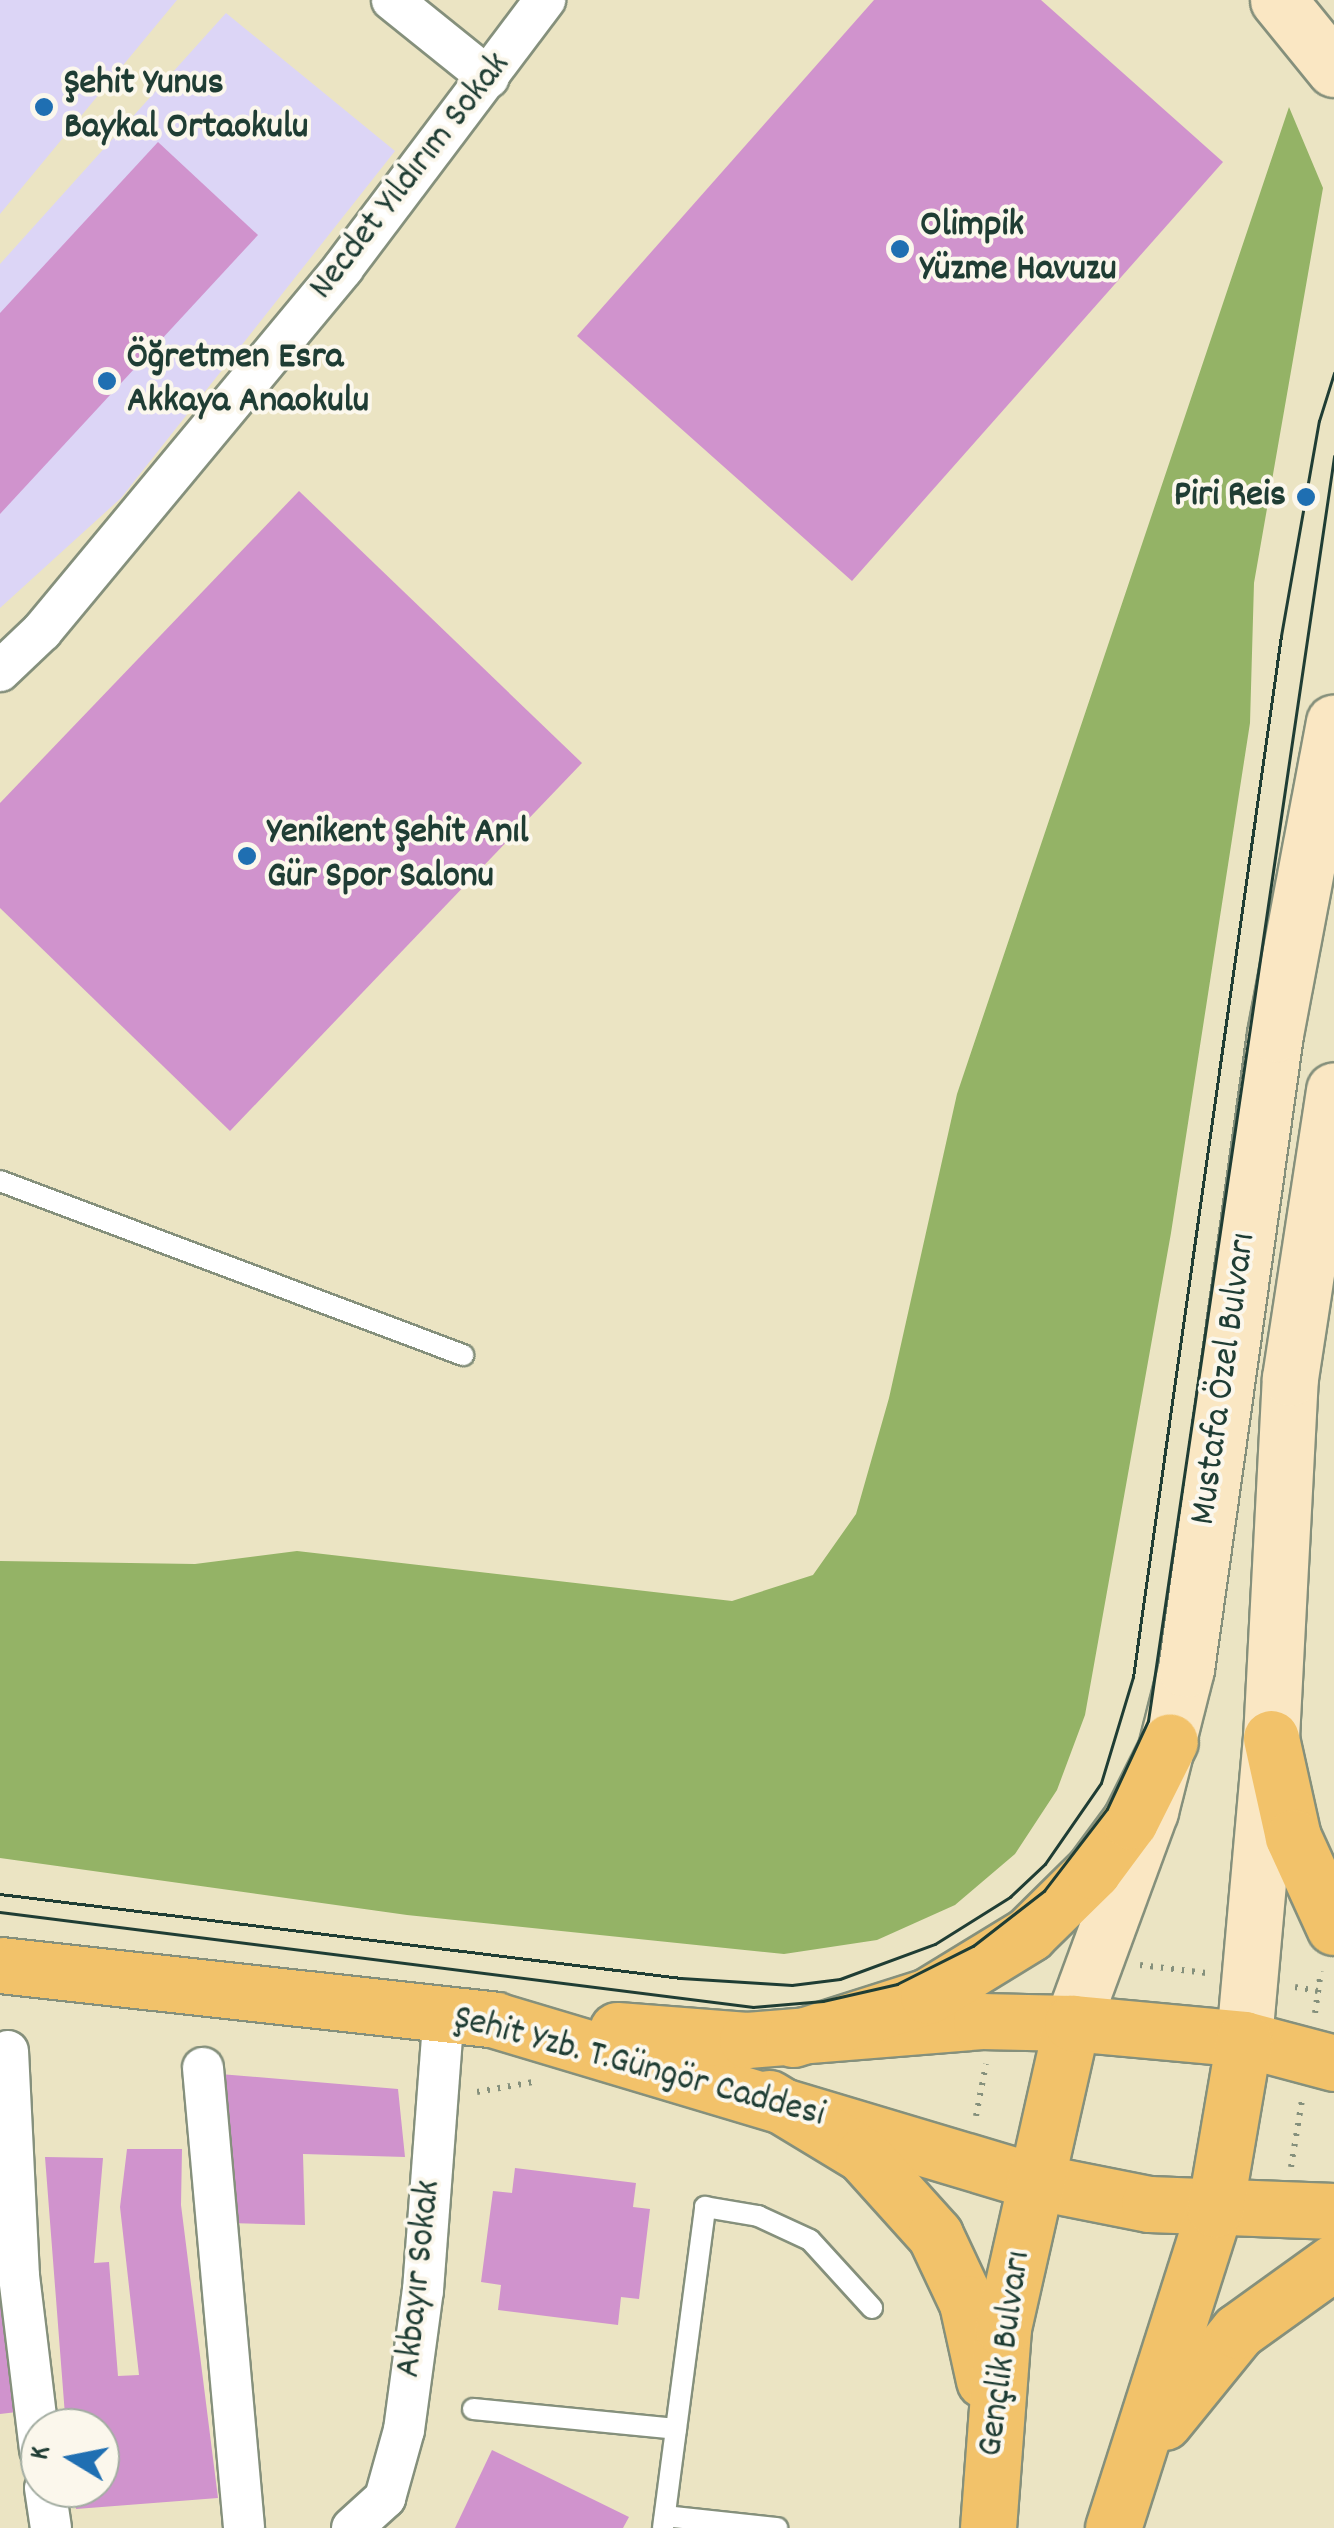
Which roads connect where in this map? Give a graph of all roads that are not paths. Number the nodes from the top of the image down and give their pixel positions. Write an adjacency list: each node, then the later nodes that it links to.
1 (392, 0): 5 (street)
2 (545, 0): 5 (street, Necdet Yıldırım Sokak)
3 (1278, 0): 4 (main road)
4 (1334, 69)
5 (489, 78): 6 (street, Necdet Yıldırım Sokak)
6 (0, 671)
7 (1334, 722): 12 (main road, Mustafa Özel Bulvarı)
8 (1334, 1090): 11 (main road)
9 (0, 1180): 10 (lane)
10 (463, 1354)
11 (1271, 1738): 14 (main road); 20 (main road)
12 (1170, 1741): 18 (main road, Mustafa Özel Bulvarı); 19 (main road)
13 (0, 1942): 16 (main road)
14 (1328, 1943)
15 (0, 1965): 16 (main road, Şehit Yzb. T.Güngör Caddesi)
16 (124, 1981): 17 (main road, Şehit Yzb. T.Güngör Caddesi)
17 (469, 2017): 19 (main road); 24 (main road, Şehit Yzb. T.Güngör Caddesi); 36 (street, Akbayır Sokak)
18 (1072, 2023): 19 (main road); 20 (main road); 25 (main road, Gençlik Bulvarı)
19 (793, 2039)
20 (1244, 2039): 22 (main road); 27 (main road)
21 (8, 2051): 30 (street)
22 (1317, 2058)
23 (203, 2068): 35 (street)
24 (769, 2098): 25 (main road, Şehit Yzb. T.Güngör Caddesi); 33 (main road)
25 (1032, 2181): 27 (main road, Şehit Yzb. T.Güngör Caddesi); 33 (main road, Gençlik Bulvarı)
26 (1311, 2199): 27 (main road, Şehit Yzb. T.Güngör Caddesi)
27 (1214, 2208): 39 (main road)
28 (1334, 2262): 39 (main road)
29 (872, 2308): 32 (lane)
30 (35, 2408)
31 (474, 2409): 32 (lane)
32 (676, 2430): 34 (lane)
33 (990, 2434): 38 (main road, Gençlik Bulvarı)
34 (664, 2522): 37 (lane)
35 (244, 2528)
36 (352, 2528)
37 (777, 2528)
38 (988, 2528)
39 (1113, 2528)

